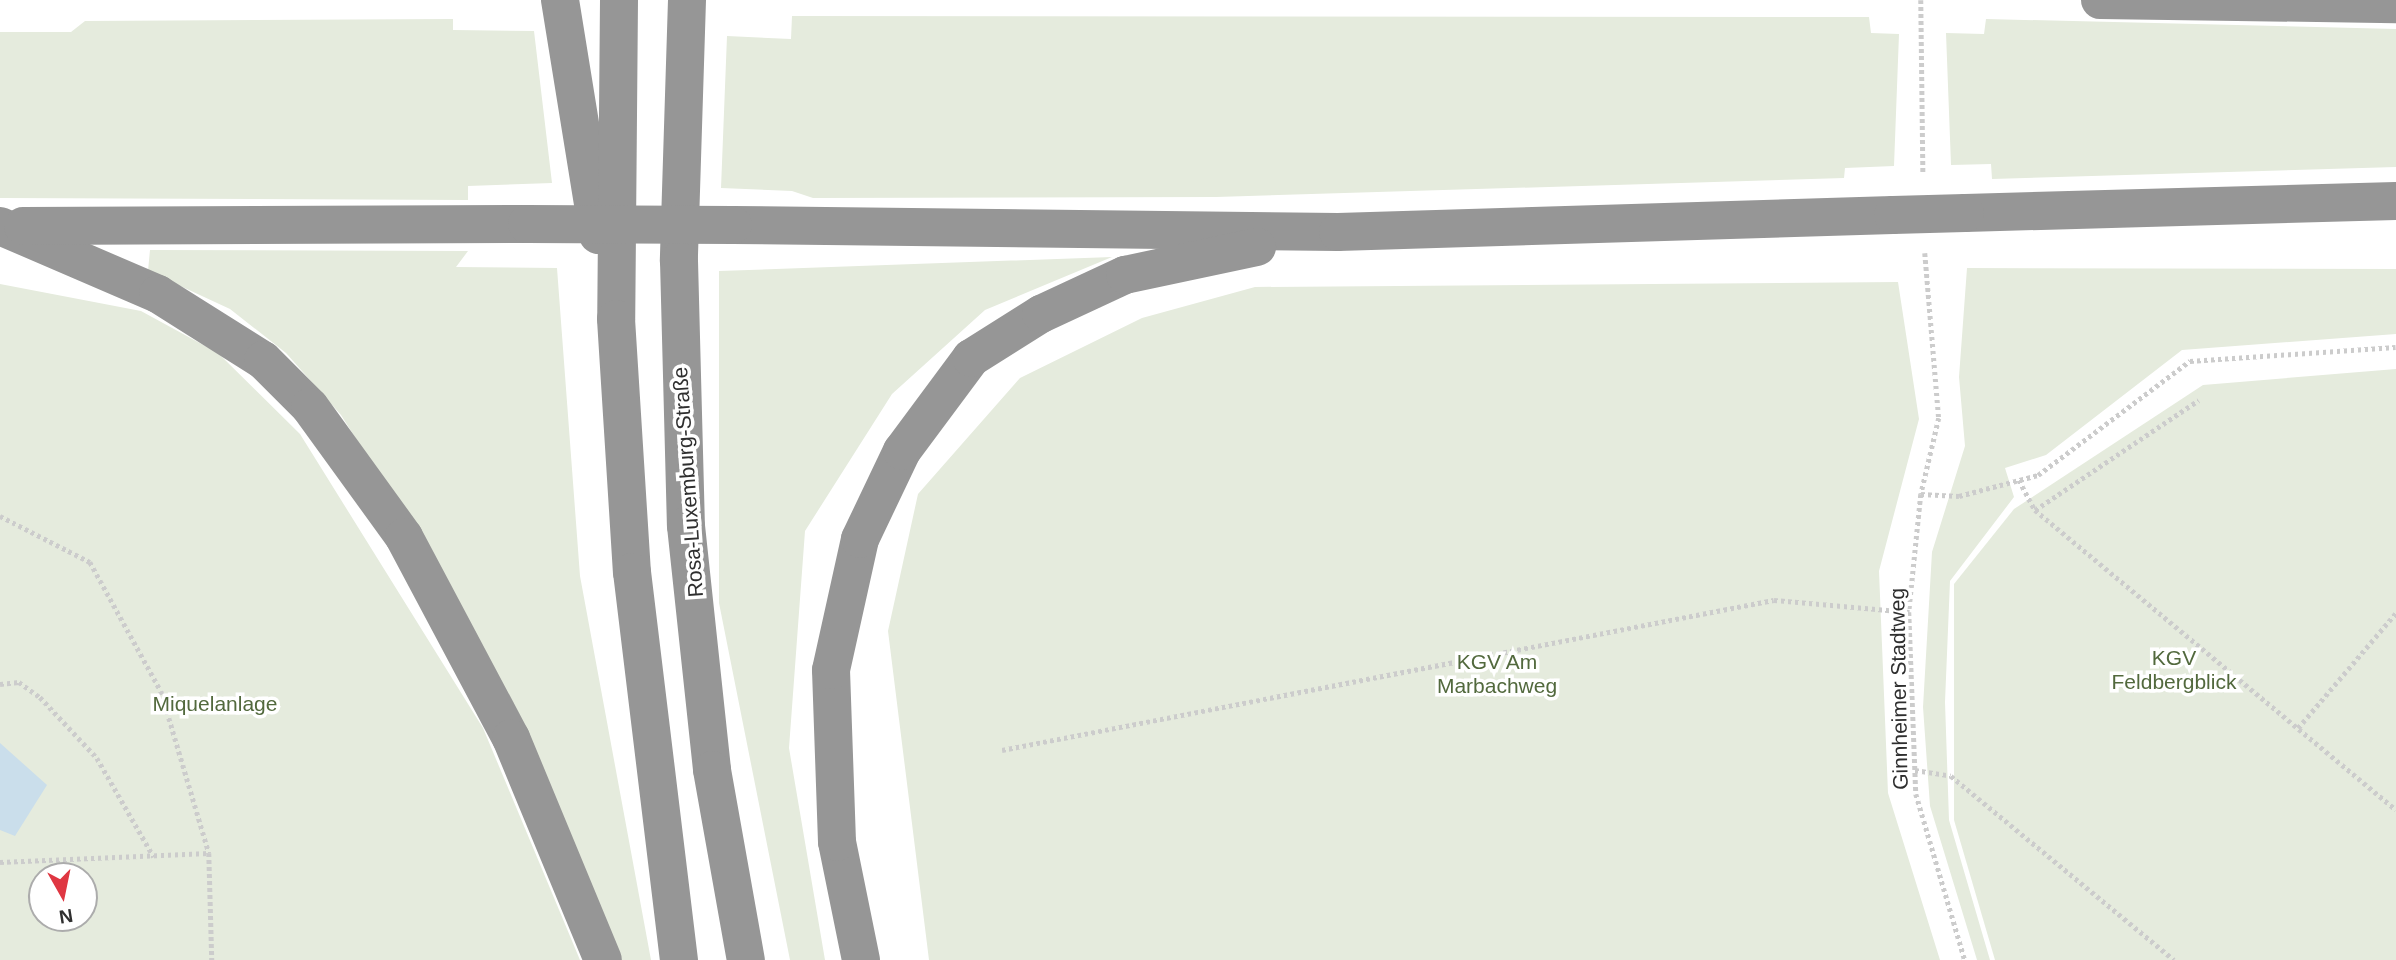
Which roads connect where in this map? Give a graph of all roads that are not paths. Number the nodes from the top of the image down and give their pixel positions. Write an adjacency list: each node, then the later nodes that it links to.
1 (559, 0): 9 (highway)
2 (618, 0): 9 (highway)
3 (687, 0): 12 (highway, Rosa-Luxemburg-Straße)
4 (2100, 0): 5 (highway)
5 (2396, 4)
6 (2396, 201): 8 (highway, bridge)
7 (0, 226): 8 (highway, bridge); 10 (highway)
8 (1338, 232): 13 (highway)
9 (616, 319): 11 (highway)
10 (603, 960)
11 (680, 960)
12 (746, 960)
13 (861, 960)

